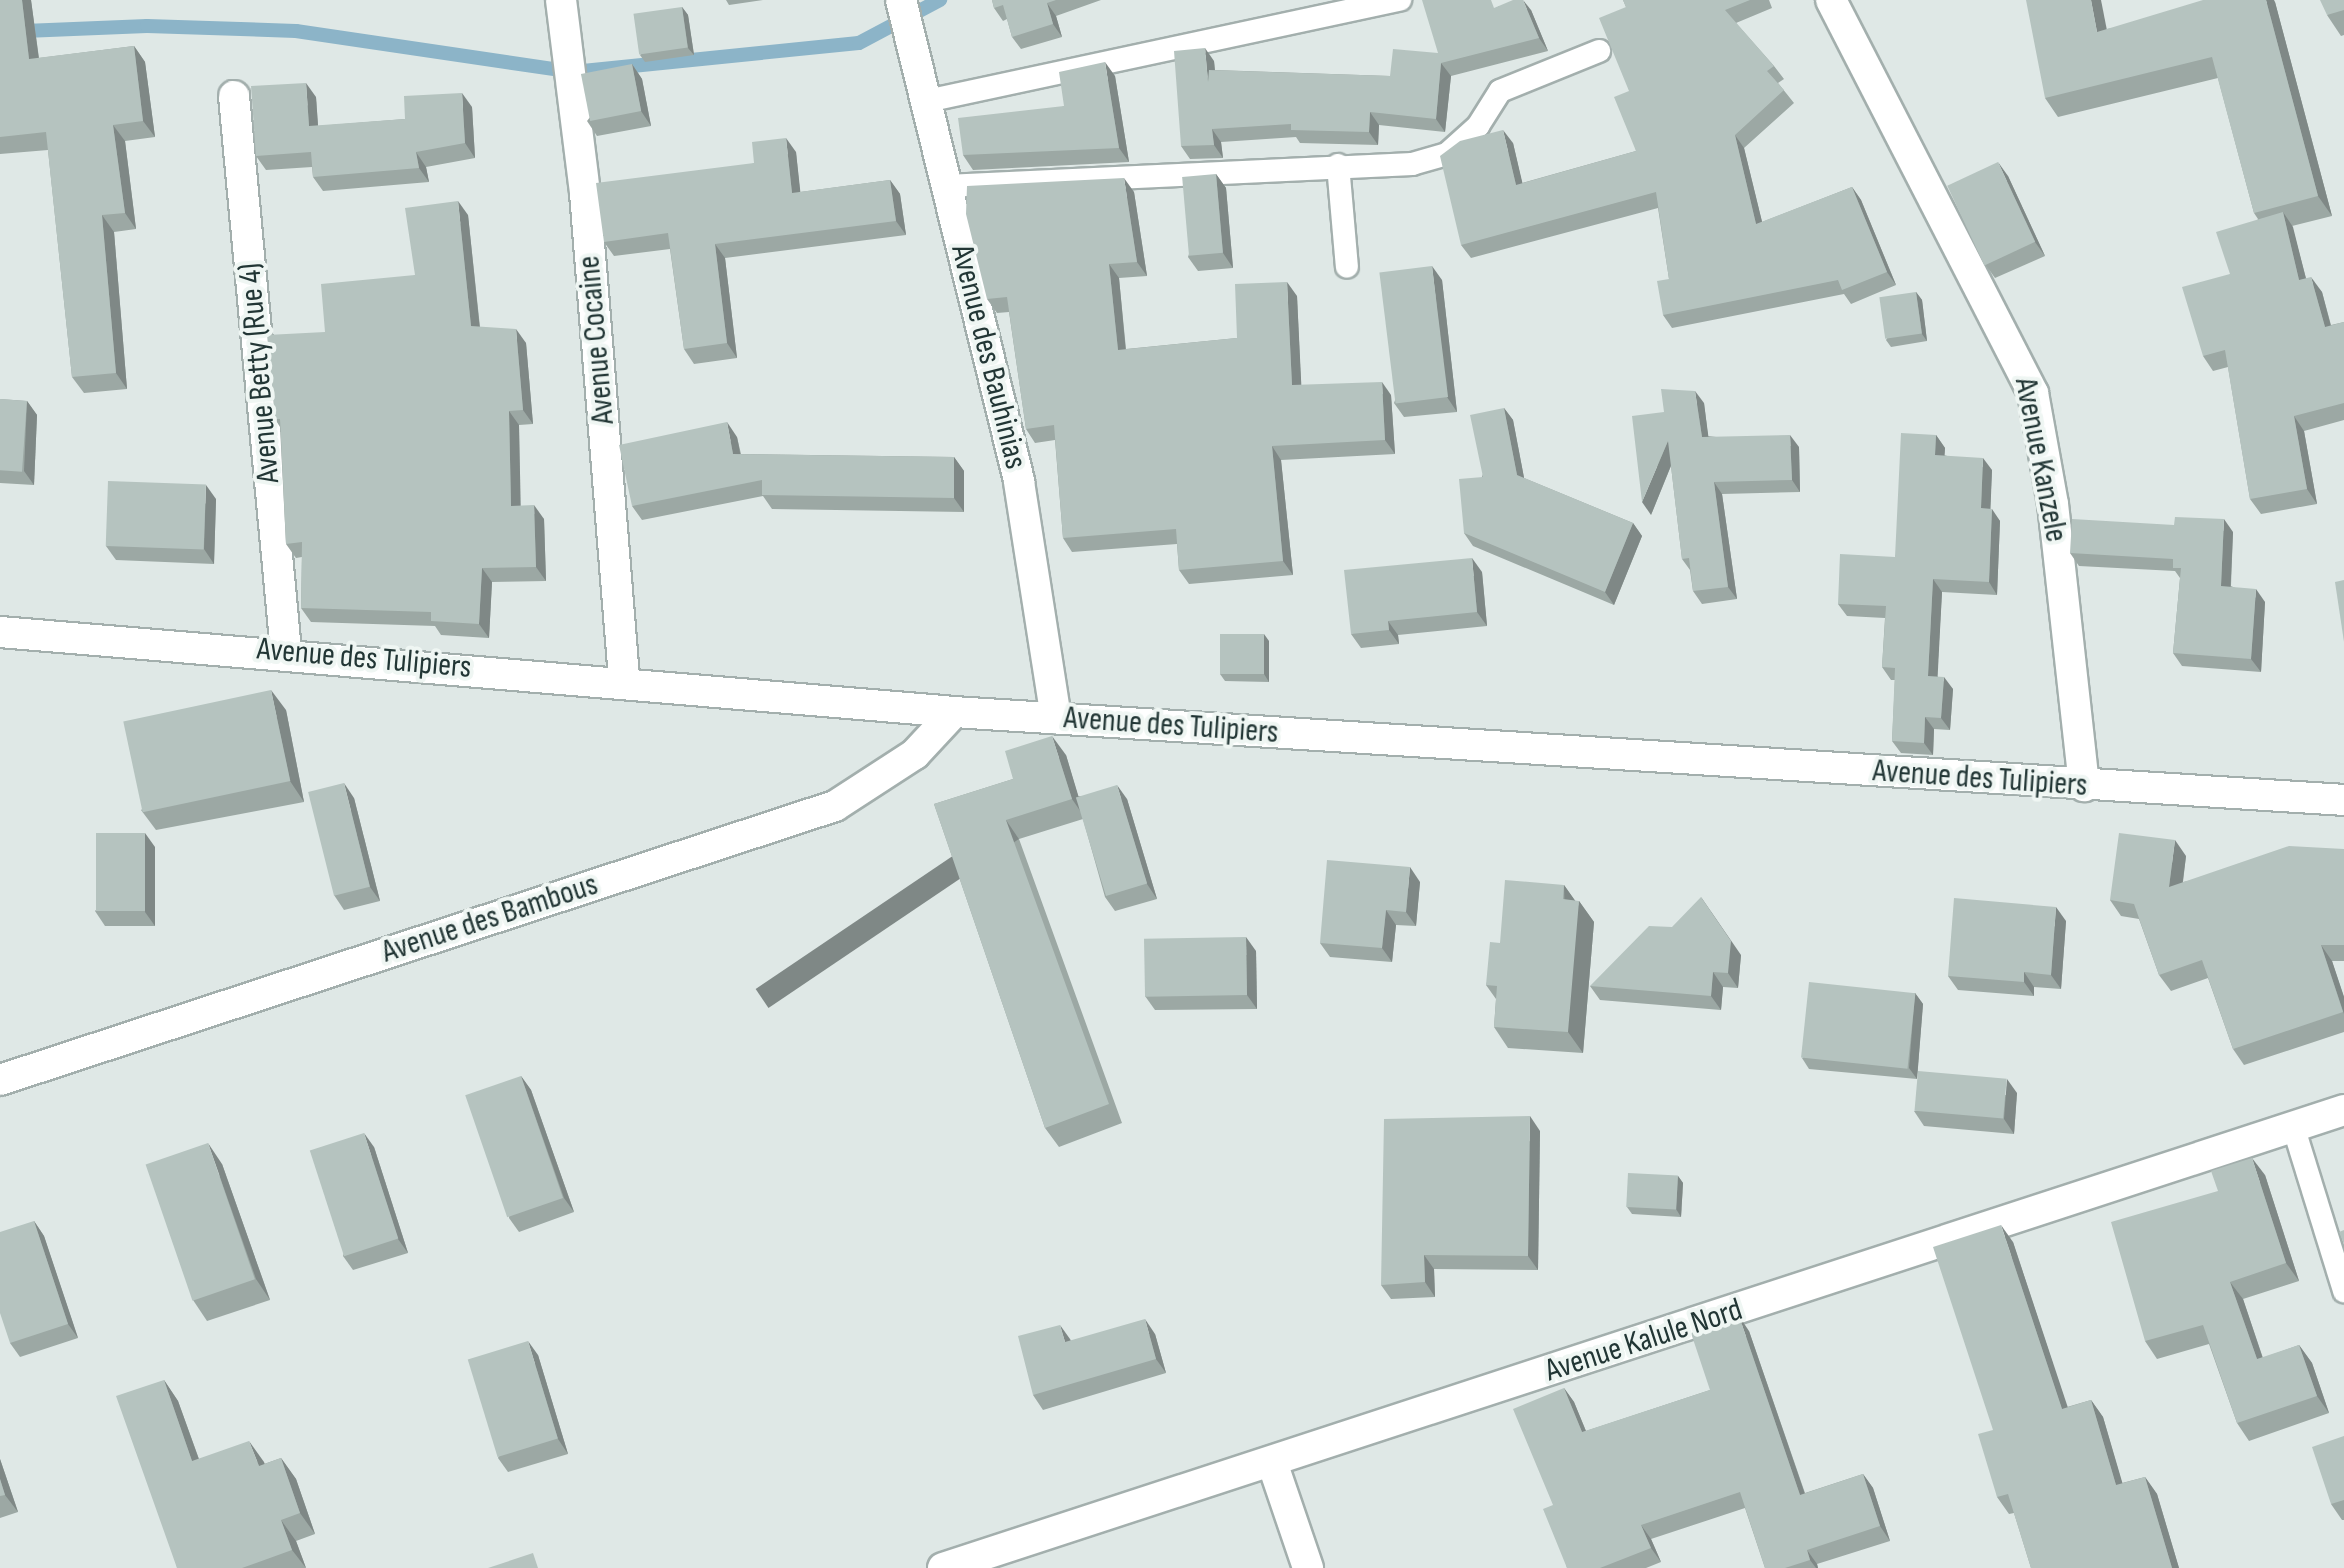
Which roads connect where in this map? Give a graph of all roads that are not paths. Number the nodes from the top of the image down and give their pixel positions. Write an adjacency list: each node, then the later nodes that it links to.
1 (560, 0): 13 (street, Avenue Cocaine)
2 (1400, 0): 7 (lane)
3 (1831, 0): 16 (street, Avenue Kanzele)
4 (902, 4): 7 (street, Avenue des Bauhinias)
5 (1599, 52): 8 (lane)
6 (234, 96): 12 (street, Avenue Betty (Rue 4))
7 (927, 102): 9 (street, Avenue des Bauhinias)
8 (1338, 165): 9 (lane); 10 (lane)
9 (946, 186): 15 (street, Avenue des Bauhinias)
10 (1347, 267)
11 (0, 632): 12 (street, Avenue des Tulipiers)
12 (286, 651): 13 (street, Avenue des Tulipiers)
13 (624, 682): 14 (street, Avenue des Tulipiers)
14 (954, 712): 15 (street, Avenue des Tulipiers); 18 (street, Avenue des Bambous)
15 (1056, 718): 16 (street, Avenue des Tulipiers)
16 (2084, 786): 17 (street, Avenue des Tulipiers)
17 (2344, 800)
18 (0, 1080)
19 (2344, 1110): 20 (street, Avenue Kalule Nord)
20 (2294, 1129): 21 (lane); 22 (street, Avenue Kalule Nord)
21 (2344, 1291)
22 (1272, 1462): 23 (street, Avenue Kalule Nord); 24 (street)
23 (943, 1568)
24 (1308, 1568)

